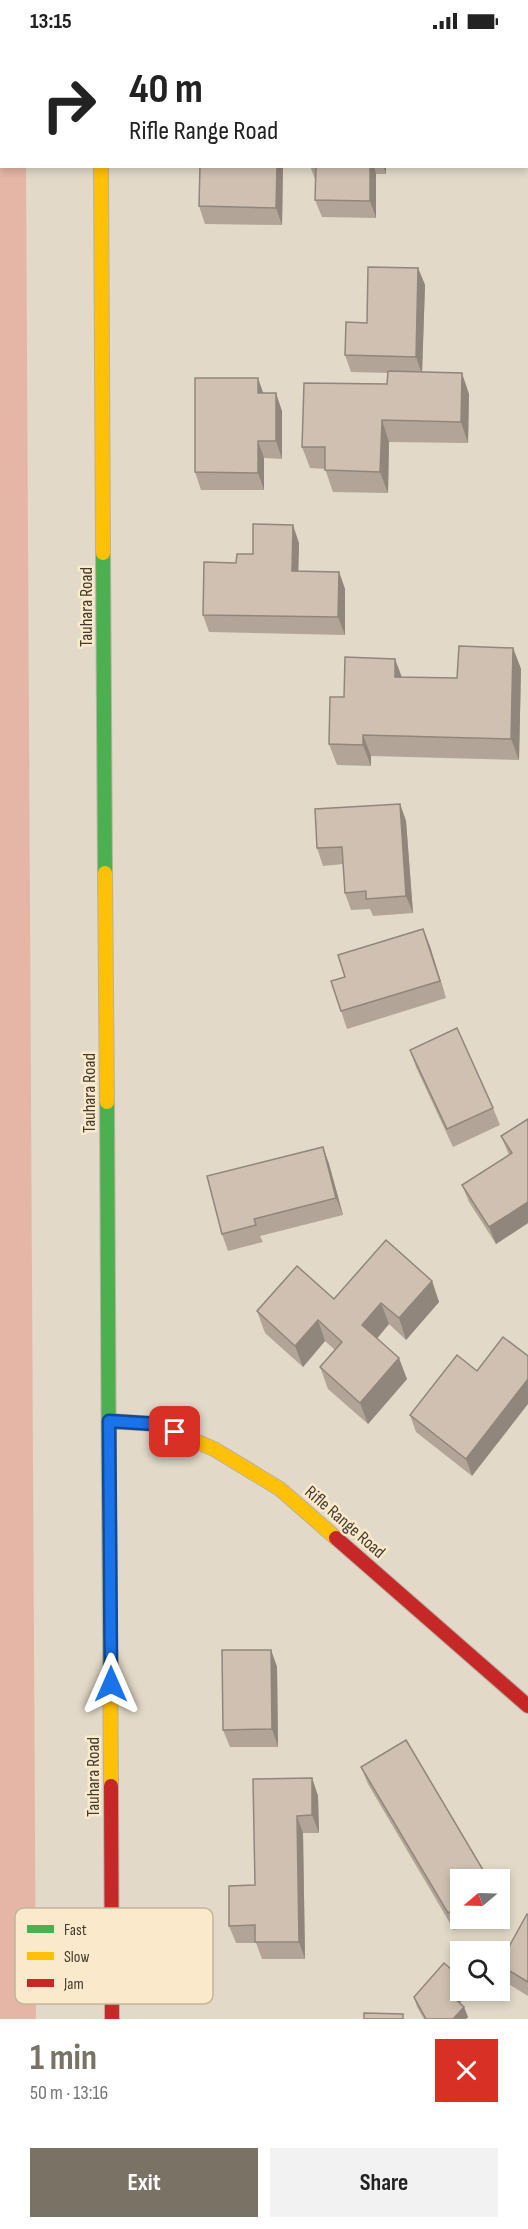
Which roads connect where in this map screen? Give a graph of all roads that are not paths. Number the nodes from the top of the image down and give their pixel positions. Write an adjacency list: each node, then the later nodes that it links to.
1 (101, 168): 2 (main road, Tauhara Road)
2 (109, 1421): 3 (main road, Rifle Range Road); 4 (main road, Tauhara Road)
3 (528, 1706)
4 (111, 1908)
5 (112, 2004): 6 (main road, Tauhara Road)
6 (112, 2019)

